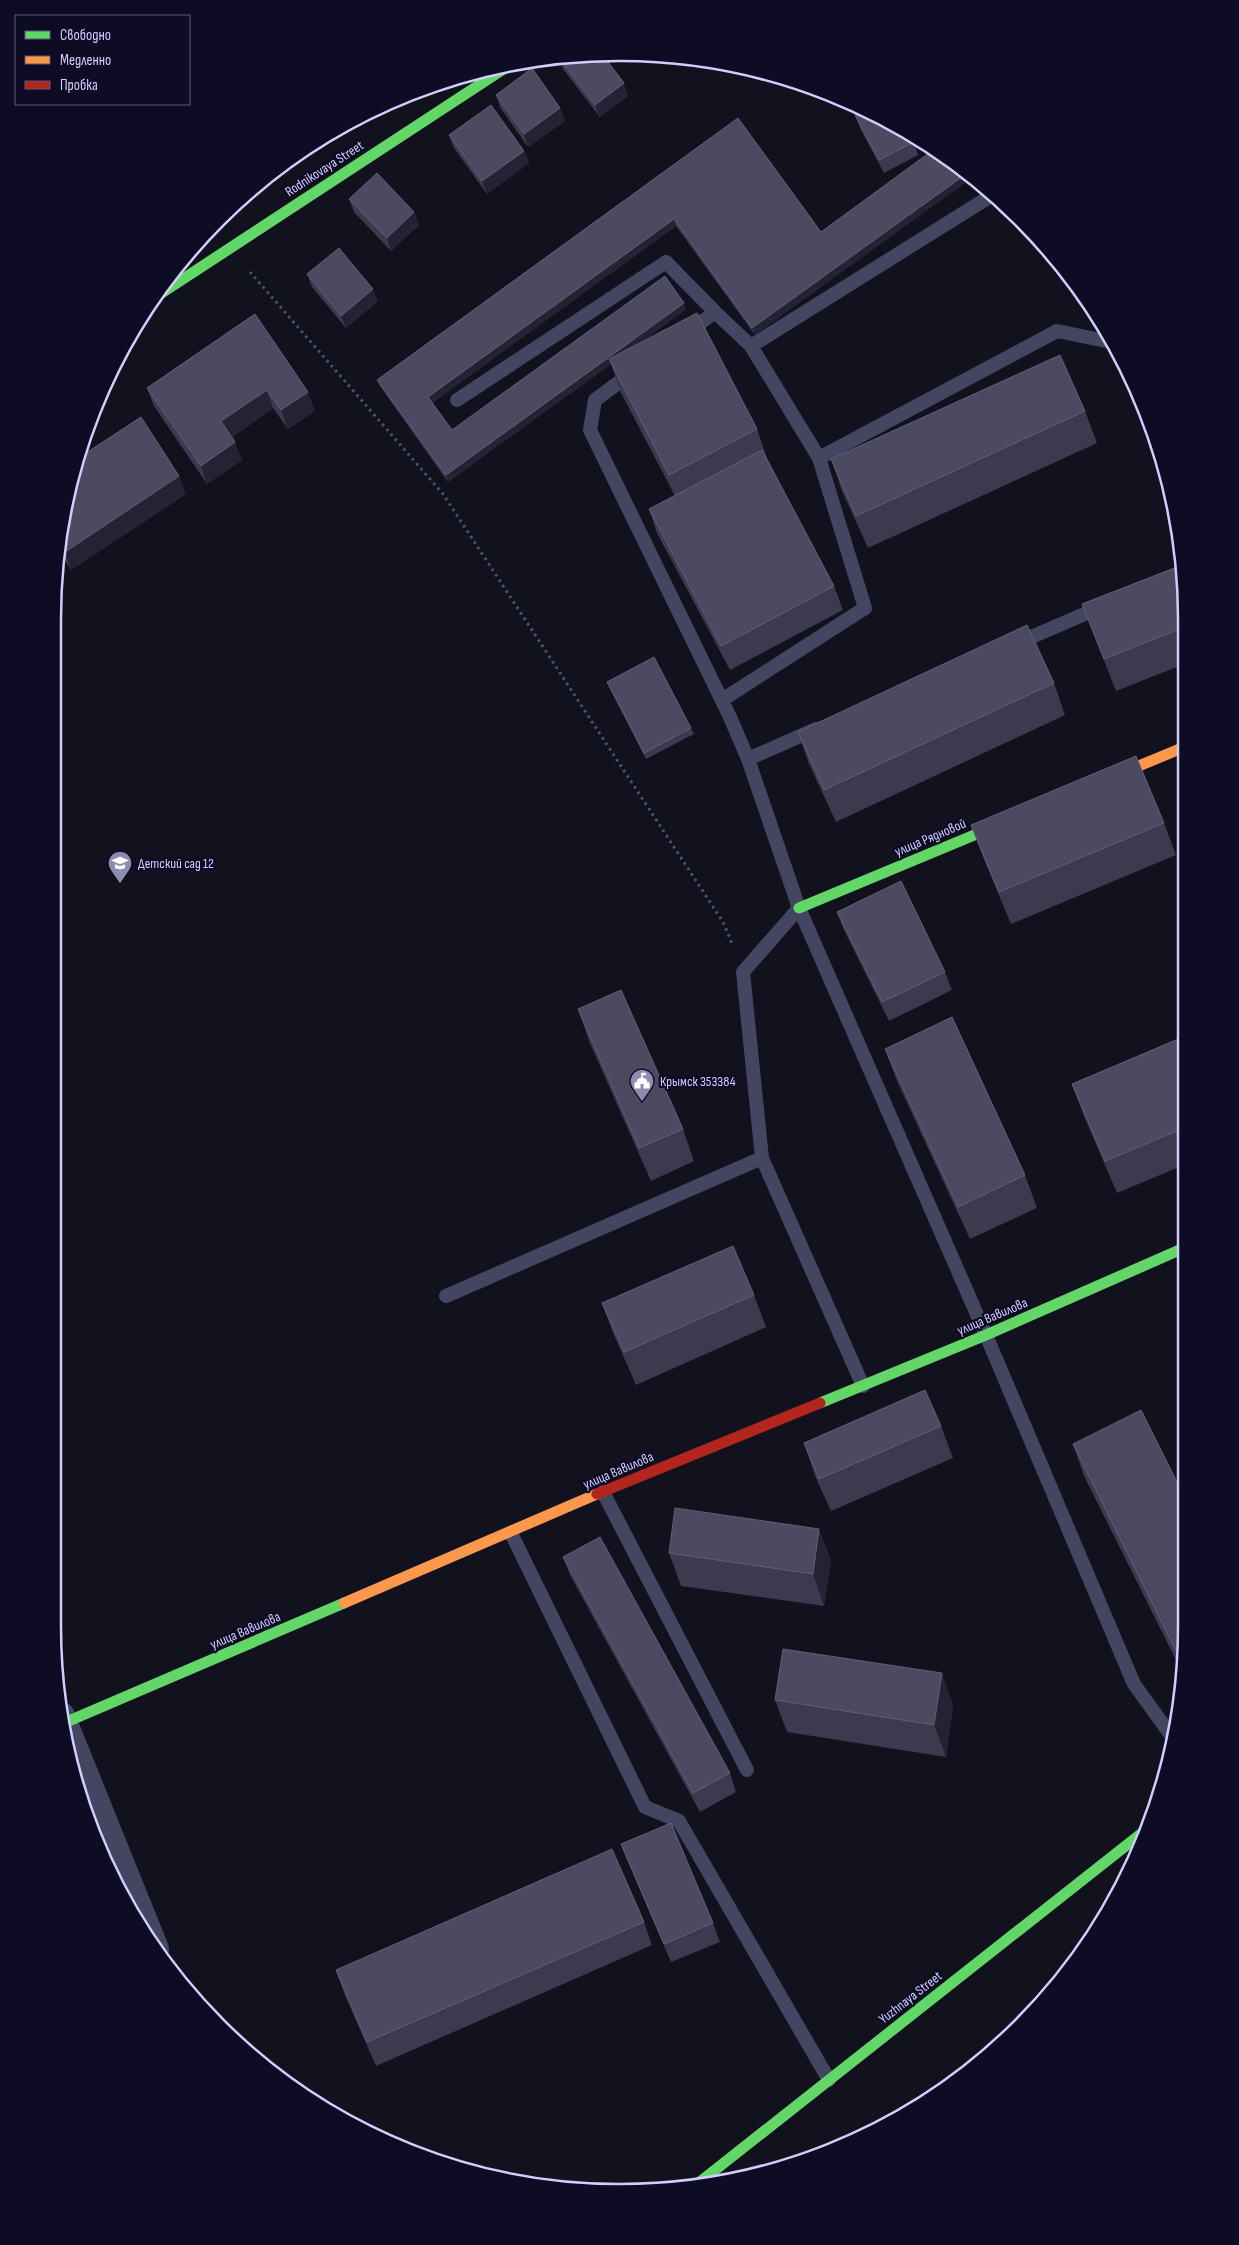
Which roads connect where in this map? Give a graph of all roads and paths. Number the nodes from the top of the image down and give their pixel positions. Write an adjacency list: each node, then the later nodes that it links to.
1 (493, 76): 3 (street, Rodnikovaya Street)
2 (986, 199): 8 (lane)
3 (229, 249): 4 (street, Rodnikovaya Street); 21 (path)
4 (173, 286)
5 (716, 312): 7 (lane); 8 (lane); 10 (lane)
6 (1103, 340): 11 (lane)
7 (675, 341)
8 (751, 346): 11 (lane)
9 (643, 365): 14 (lane)
10 (457, 400)
11 (819, 458): 14 (lane)
12 (1118, 599): 13 (lane)
13 (1001, 650)
14 (722, 700): 17 (lane)
15 (829, 724): 17 (lane)
16 (1178, 750): 18 (street)
17 (748, 759): 20 (lane)
18 (1091, 786)
19 (1018, 817): 20 (street, улица Рядновой)
20 (800, 908): 21 (lane); 25 (lane)
21 (743, 972): 22 (lane)
22 (762, 1158): 24 (lane); 26 (lane)
23 (1178, 1251): 25 (street, улица Вавилова)
24 (446, 1296)
25 (986, 1335): 26 (street, улица Вавилова); 30 (lane)
26 (862, 1386): 27 (street, улица Вавилова)
27 (603, 1492): 28 (street, улица Вавилова); 31 (lane)
28 (511, 1533): 29 (street, улица Вавилова); 35 (lane)
29 (69, 1717)
30 (1168, 1730)
31 (747, 1770)
32 (84, 1784): 34 (street)
33 (1135, 1838): 35 (street, Yuzhnaya Street)
34 (137, 1906)
35 (829, 2080): 36 (street, Yuzhnaya Street)
36 (707, 2177)

